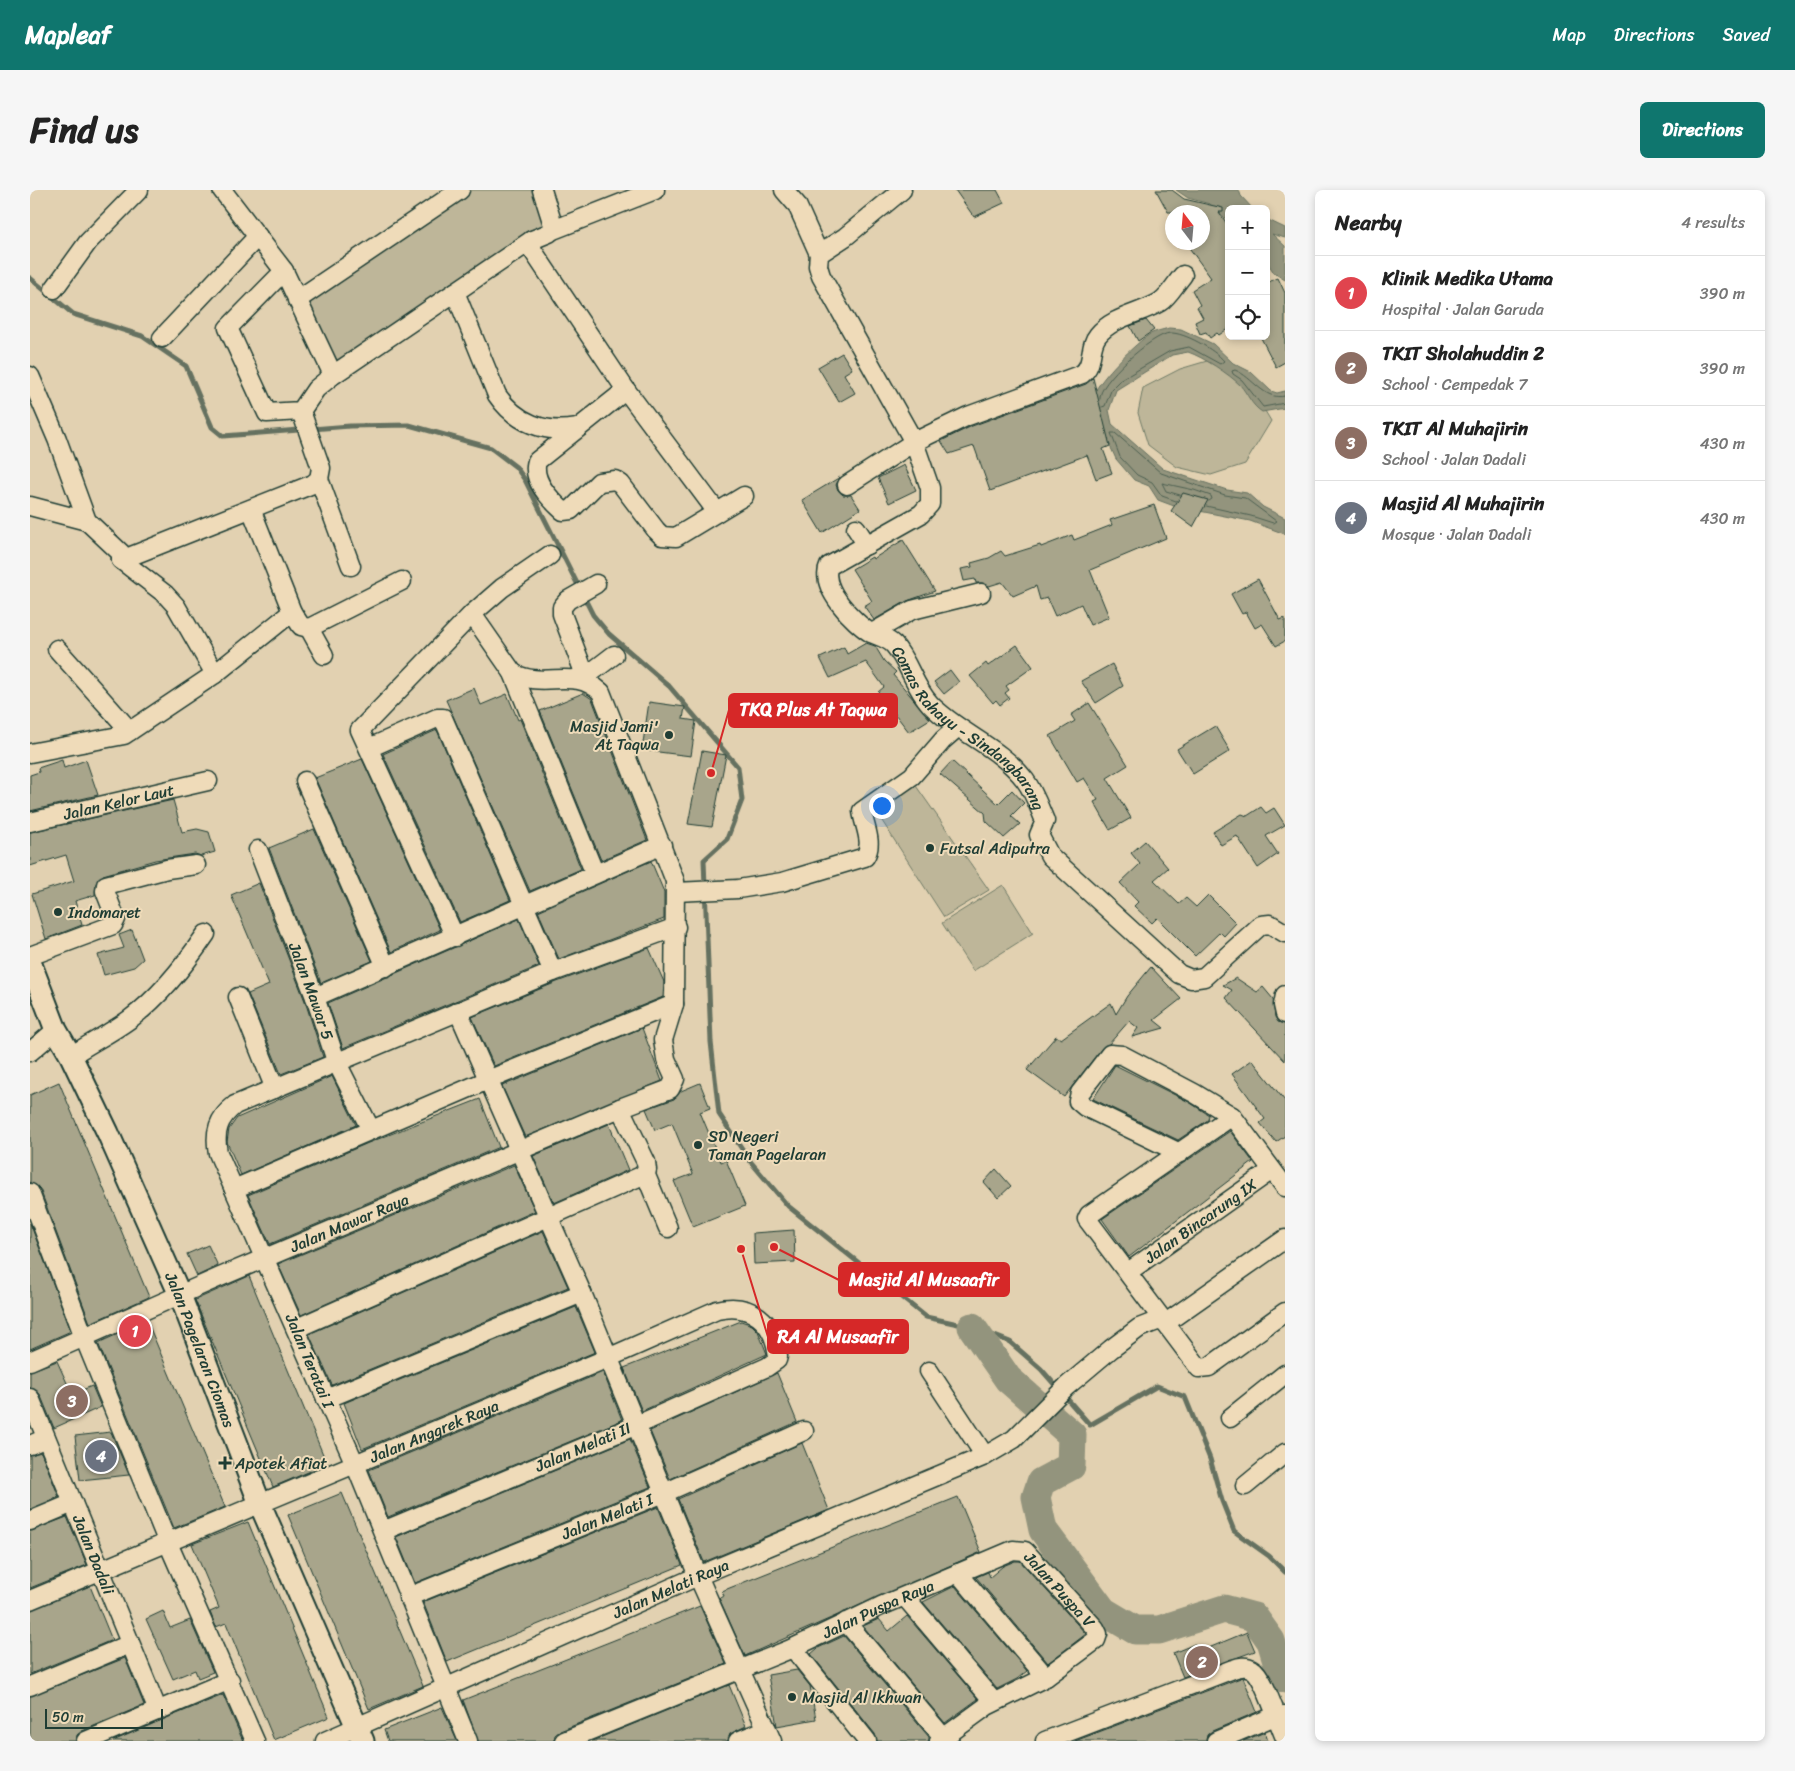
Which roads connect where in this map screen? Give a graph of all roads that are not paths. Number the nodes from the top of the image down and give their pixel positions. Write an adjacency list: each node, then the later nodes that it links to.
1 (139, 190): 14 (street)
2 (222, 190): 9 (street)
3 (460, 190): 16 (street)
4 (542, 190): 8 (street)
5 (655, 190): 8 (street)
6 (784, 190): 11 (street)
7 (902, 190): 11 (street)
8 (553, 230): 10 (street)
9 (258, 236): 12 (street); 17 (street)
10 (532, 240): 15 (street); 20 (street)
11 (819, 254): 23 (street)
12 (284, 271): 16 (street); 21 (street)
13 (1183, 275): 23 (street)
14 (54, 289)
15 (455, 292): 18 (street); 22 (street)
16 (297, 300): 18 (street)
17 (162, 338)
18 (333, 375): 21 (street)
19 (30, 376): 30 (street)
20 (626, 390): 22 (street); 29 (street)
21 (302, 414): 24 (street)
22 (578, 428): 29 (street)
23 (914, 442): 25 (street); 32 (street)
24 (320, 479): 28 (street); 35 (street)
25 (847, 485)
26 (744, 496): 29 (street)
27 (30, 506): 30 (street)
28 (251, 509): 34 (street); 39 (street)
29 (716, 512)
30 (88, 521): 34 (street)
31 (856, 528): 32 (street)
32 (867, 545): 42 (street, Comas Rahayu - Sindangbarang)
33 (550, 555): 40 (street)
34 (121, 560): 47 (street)
35 (350, 566)
36 (402, 581): 41 (street)
37 (590, 587): 48 (street)
38 (981, 593): 42 (street)
39 (292, 612): 41 (street); 47 (street)
40 (472, 614): 46 (street); 51 (street)
41 (308, 628): 44 (street)
42 (872, 633): 49 (street, Comas Rahayu - Sindangbarang)
43 (58, 649): 50 (street)
44 (324, 655)
45 (614, 655): 48 (street)
46 (513, 673): 48 (street); 59 (street)
47 (215, 674): 50 (street)
48 (581, 676): 56 (street)
49 (958, 727): 60 (street); 63 (street, Comas Rahayu - Sindangbarang)
50 (130, 731): 52 (street)
51 (369, 748): 61 (street); 65 (street)
52 (30, 753)
53 (208, 781): 55 (street, Jalan Kelor Laut)
54 (305, 781): 68 (street)
55 (30, 822)
56 (662, 845): 59 (street); 60 (street)
57 (258, 850): 71 (street, Jalan Mawar 5)
58 (196, 865): 66 (street)
59 (595, 874): 61 (street)
60 (676, 892): 62 (street)
61 (523, 906): 65 (street); 69 (street)
62 (676, 926): 69 (street, Jalan Teratai I); 72 (street)
63 (1285, 933)
64 (206, 934): 76 (street)
65 (455, 937): 68 (street)
66 (30, 956)
67 (30, 962): 74 (main road, Jalan Pagelaran Ciomas)
68 (386, 968): 71 (street)
69 (553, 972): 73 (street, Jalan Teratai I)
70 (238, 997): 79 (street)
71 (315, 997): 77 (street, Jalan Mawar 5)
72 (674, 1004): 78 (street); 80 (street, Jalan Mawar Raya)
73 (458, 1011): 77 (street, Jalan Teratai I); 78 (street)
74 (56, 1030): 75 (street); 76 (main road, Jalan Pagelaran Ciomas)
75 (30, 1052)
76 (71, 1056): 96 (main road, Jalan Pagelaran Ciomas)
77 (336, 1061): 79 (street, Jalan Teratai I); 82 (street, Jalan Mawar 5)
78 (488, 1080): 82 (street); 83 (street)
79 (275, 1089): 88 (street, Jalan Teratai I)
80 (620, 1108): 83 (street, Jalan Mawar Raya); 86 (street)
81 (1232, 1116): 84 (street); 84 (street); 85 (street)
82 (371, 1130): 88 (street)
83 (519, 1150): 90 (street); 93 (street, Jalan Mawar Raya)
84 (1180, 1153): 94 (street)
85 (1272, 1170): 87 (street); 94 (street, Jalan Bincarung IX)
86 (645, 1174): 90 (street); 91 (street)
87 (1285, 1187)
88 (234, 1189): 93 (street, Jalan Teratai I)
89 (31, 1196): 100 (street)
90 (549, 1218): 95 (street); 99 (street)
91 (668, 1228)
92 (1285, 1239): 98 (street)
93 (265, 1258): 96 (street, Jalan Mawar Raya); 99 (street, Jalan Teratai I)
94 (1128, 1272): 98 (street)
95 (582, 1293): 102 (street); 107 (street)
96 (180, 1295): 100 (street, Jalan Mawar Raya); 119 (main road, Jalan Pagelaran Ciomas)
97 (1284, 1315): 98 (street)
98 (1167, 1322): 114 (street, Jalan Melati Raya)
99 (297, 1328): 107 (street, Jalan Teratai I)
100 (84, 1337): 103 (street, Jalan Mawar Raya); 122 (street)
101 (778, 1356): 102 (street, Jalan Anggrek Raya); 109 (street, Jalan Melati II)
102 (608, 1358): 109 (street); 115 (street, Jalan Anggrek Raya)
103 (30, 1361)
104 (929, 1371): 114 (street)
105 (1285, 1374): 108 (street)
106 (30, 1398): 111 (street, Jalan Dadali)
107 (326, 1399): 115 (street, Jalan Teratai I)
108 (1230, 1418)
109 (637, 1425): 117 (street); 121 (street, Jalan Melati II)
110 (804, 1431): 117 (street, Jalan Melati I)
111 (46, 1438): 112 (street); 118 (street, Jalan Dadali)
112 (30, 1445)
113 (1285, 1453): 116 (street)
114 (985, 1456): 126 (street, Jalan Melati Raya)
115 (355, 1464): 119 (street, Jalan Anggrek Raya); 121 (street, Jalan Teratai I)
116 (1245, 1486)
117 (664, 1493): 126 (street); 127 (street, Jalan Melati I)
118 (73, 1503): 120 (street); 124 (street, Jalan Dadali)
119 (260, 1504): 122 (street, Jalan Anggrek Raya); 141 (main road, Jalan Pagelaran Ciomas)
120 (30, 1521)
121 (383, 1531): 127 (street, Jalan Teratai I)
122 (168, 1544): 124 (street, Jalan Anggrek Raya); 135 (street)
123 (1018, 1549): 125 (street, Jalan Puspa Raya); 134 (street, Jalan Puspa V)
124 (100, 1570): 129 (street, Jalan Anggrek Raya); 131 (street, Jalan Dadali)
125 (958, 1573): 128 (street, Jalan Puspa Raya); 134 (street)
126 (698, 1576): 133 (street); 137 (street, Jalan Melati Raya)
127 (408, 1597): 137 (street, Jalan Teratai I)
128 (905, 1597): 130 (street, Jalan Puspa Raya); 138 (street)
129 (30, 1600)
130 (846, 1622): 132 (street, Jalan Puspa Raya); 144 (street)
131 (130, 1644): 136 (street); 139 (street, Jalan Dadali)
132 (793, 1648): 133 (street, Jalan Puspa Raya); 151 (street)
133 (740, 1671): 142 (street); 149 (street, Jalan Puspa Raya)
134 (1046, 1677): 138 (street)
135 (230, 1680): 139 (street); 146 (street)
136 (30, 1686)
137 (447, 1686): 141 (street, Jalan Melati Raya); 148 (street, Jalan Teratai I)
138 (994, 1702): 144 (street)
139 (158, 1710): 145 (street)
140 (1280, 1715): 143 (street); 152 (street); 153 (street)
141 (360, 1734): 147 (street, Jalan Melati Raya)
142 (770, 1735): 150 (street)
143 (1285, 1738)
144 (941, 1739)
145 (86, 1741)
146 (255, 1741)
147 (325, 1741)
148 (468, 1741)
149 (564, 1741)
150 (738, 1741)
151 (867, 1741)
152 (1045, 1741)
153 (1216, 1741)

